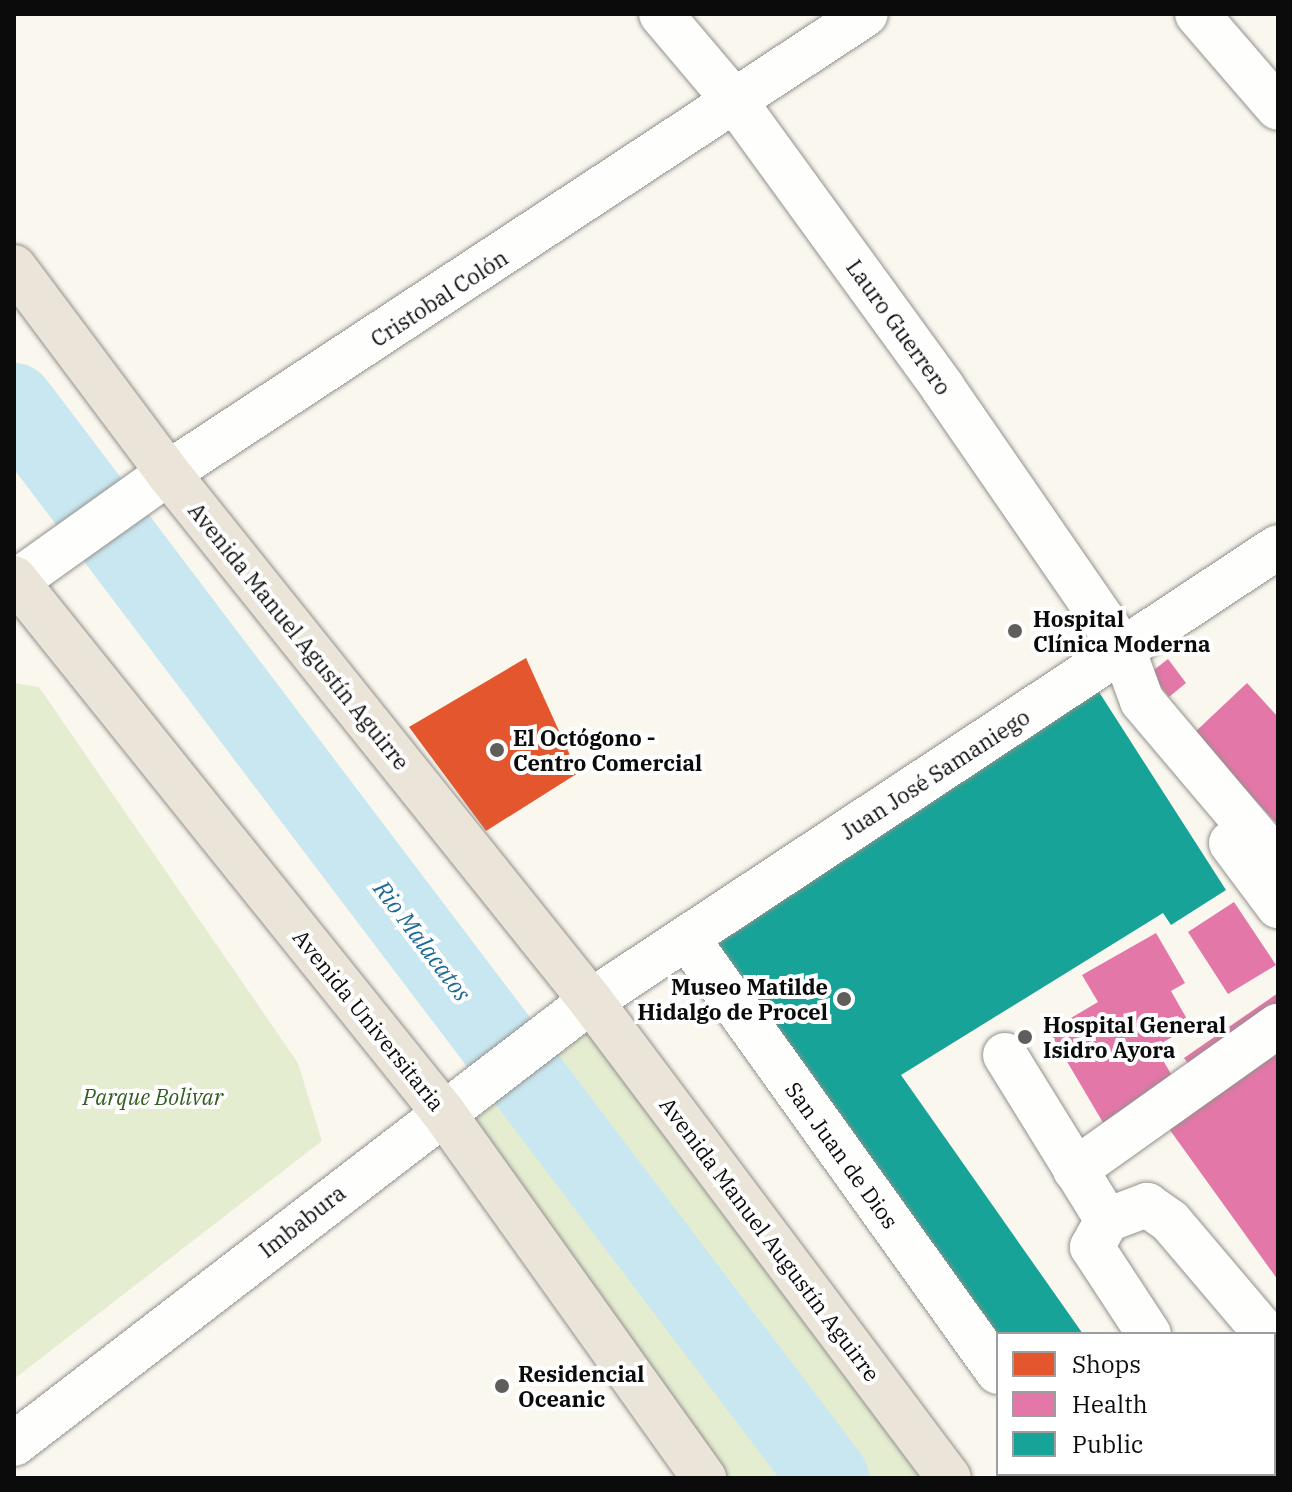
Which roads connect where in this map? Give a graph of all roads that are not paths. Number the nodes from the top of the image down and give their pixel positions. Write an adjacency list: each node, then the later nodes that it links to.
1 (661, 14): 4 (street, Lauro Guerrero)
2 (866, 14): 4 (street, Cristobal Colón)
3 (1197, 14): 5 (street)
4 (737, 104): 7 (street, Cristobal Colón); 10 (street, Lauro Guerrero)
5 (1278, 108)
6 (14, 267): 7 (main road, Avenida Manuel Agustín Aguirre)
7 (162, 478): 9 (street, Cristobal Colón); 15 (main road, Avenida Manuel Agustín Aguirre)
8 (1278, 547): 10 (street, Juan José Samaniego)
9 (21, 577): 18 (main road, Avenida Universitaria)
10 (1123, 649): 11 (street, Lauro Guerrero); 14 (street, Juan José Samaniego)
11 (1142, 701): 12 (street); 13 (street, Lauro Guerrero)
12 (1278, 862)
13 (1278, 906)
14 (687, 938): 15 (street, Juan José Samaniego); 23 (street, San Juan de Dios)
15 (585, 1006): 18 (street, Imbabura); 26 (main road, Avenida Manuel Augustín Aguirre)
16 (1278, 1026): 19 (street)
17 (1005, 1055): 19 (street)
18 (448, 1108): 24 (street, Imbabura); 25 (main road, Avenida Universitaria)
19 (1075, 1170): 20 (street)
20 (1107, 1220): 21 (street); 22 (street)
21 (1148, 1332)
22 (1264, 1332)
23 (996, 1369)
24 (14, 1444)
25 (704, 1478)
26 (949, 1478)

